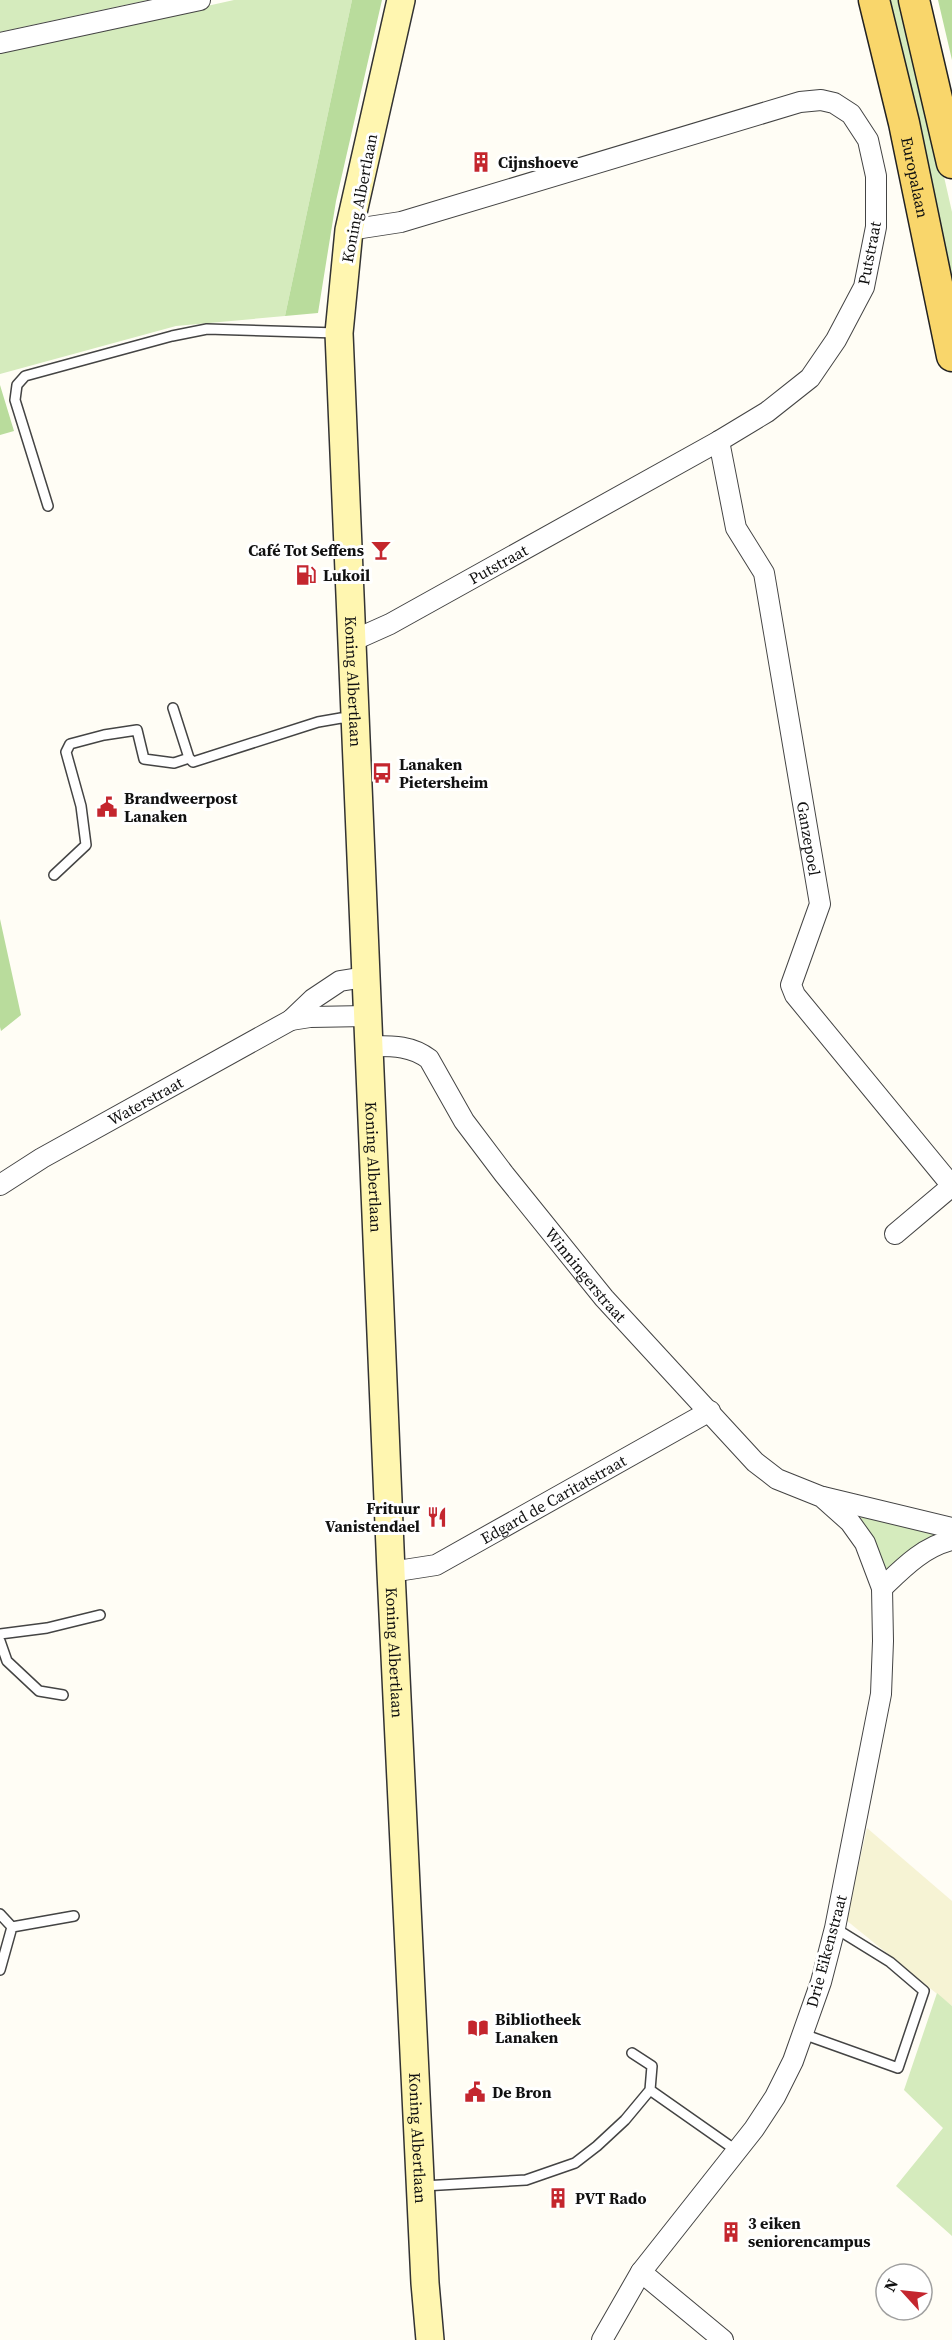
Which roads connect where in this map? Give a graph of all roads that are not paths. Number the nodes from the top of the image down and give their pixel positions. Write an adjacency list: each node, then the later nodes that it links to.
1 (200, 0): 5 (street)
2 (401, 0): 7 (street, Koning Albertlaan)
3 (874, 0): 9 (main road, Europalaan)
4 (914, 0): 6 (main road)
5 (0, 44)
6 (952, 163)
7 (349, 230): 8 (street, Koning Albertlaan); 10 (street, Putstraat)
8 (339, 333): 11 (lane); 12 (street, Koning Albertlaan)
9 (952, 356)
10 (719, 441): 12 (street, Putstraat); 22 (street, Ganzepoel)
11 (48, 506)
12 (352, 641): 14 (street, Koning Albertlaan)
13 (173, 708): 15 (lane)
14 (356, 719): 15 (lane); 17 (street, Koning Albertlaan)
15 (189, 758): 16 (lane)
16 (54, 875)
17 (365, 977): 18 (street, Koning Albertlaan); 19 (street, Waterstraat)
18 (367, 1016): 19 (street, Waterstraat); 20 (street, Koning Albertlaan)
19 (291, 1020): 21 (street, Waterstraat)
20 (369, 1046): 24 (street, Winningerstraat); 28 (street, Koning Albertlaan)
21 (0, 1185)
22 (952, 1186): 23 (street, Ganzepoel)
23 (895, 1234)
24 (710, 1411): 25 (street, Winningerstraat); 28 (street, Edgard de Caritatstraat)
25 (822, 1497): 26 (street, Winningerstraat); 29 (street, Winningerstraat)
26 (952, 1528)
27 (952, 1540): 29 (street)
28 (391, 1572): 43 (street, Koning Albertlaan)
29 (882, 1588): 37 (street, Drie Eikenstraat)
30 (100, 1615): 31 (lane)
31 (0, 1634)
32 (0, 1641): 33 (lane)
33 (63, 1695)
34 (0, 1914): 36 (lane)
35 (74, 1916): 36 (lane)
36 (12, 1928): 38 (lane)
37 (835, 1928): 39 (street, Drie Eikenstraat); 39 (lane)
38 (0, 1970)
39 (802, 2034): 42 (street, Drie Eikenstraat)
40 (632, 2053): 41 (lane)
41 (650, 2090): 42 (lane); 43 (lane)
42 (737, 2151): 44 (street, Drie Eikenstraat)
43 (421, 2187): 45 (street, Koning Albertlaan)
44 (641, 2272): 46 (street, Drie Eikenstraat); 47 (street)
45 (430, 2340)
46 (602, 2340)
47 (723, 2340)

